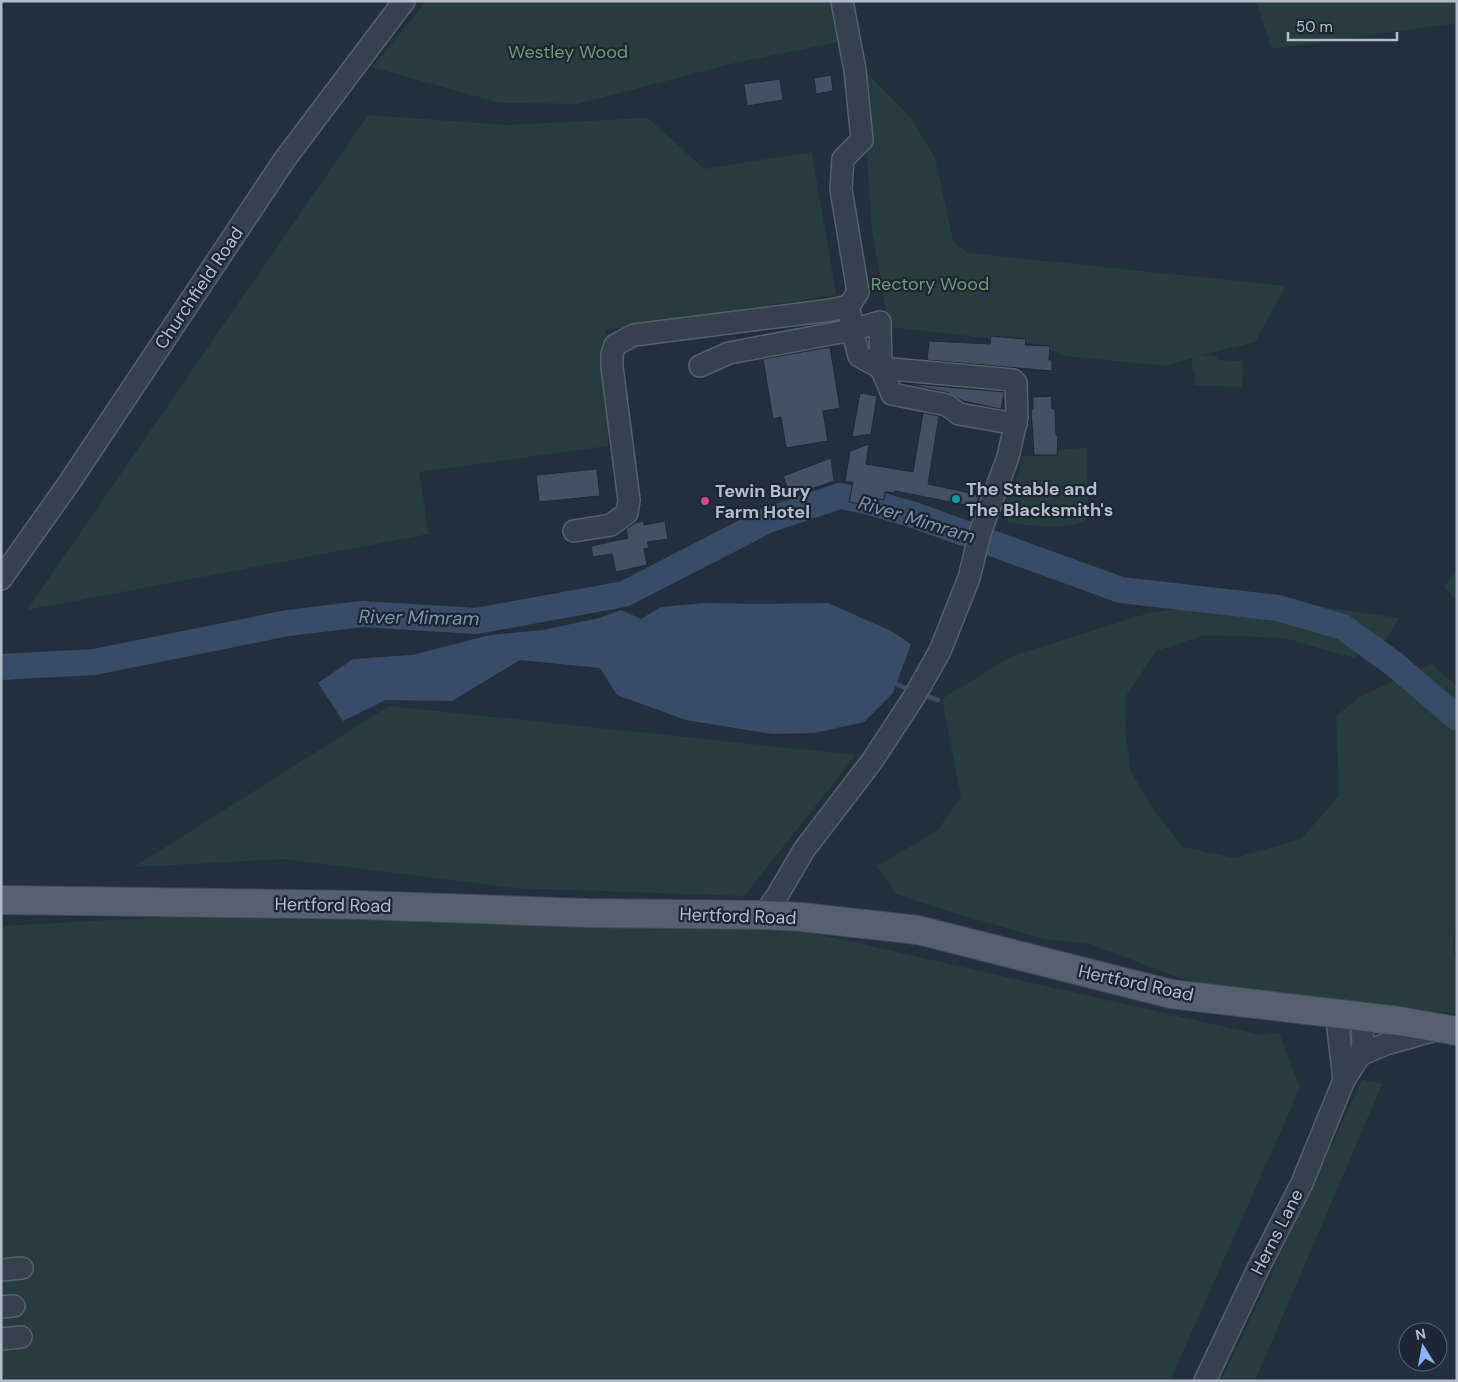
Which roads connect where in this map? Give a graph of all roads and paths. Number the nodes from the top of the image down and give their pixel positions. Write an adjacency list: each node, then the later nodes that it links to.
1 (404, 1): 9 (street, Churchfield Road)
2 (842, 1): 3 (street)
3 (849, 306): 4 (street); 8 (street)
4 (852, 330): 5 (street); 6 (street); 6 (street)
5 (700, 366)
6 (881, 368): 7 (street); 7 (street)
7 (1016, 424): 11 (street)
8 (574, 531)
9 (1, 579)
10 (5, 900): 11 (main road, Hertford Road)
11 (764, 915): 12 (main road, Hertford Road)
12 (1351, 1015): 13 (main road, Hertford Road); 14 (street, Herns Lane); 15 (street, Herns Lane)
13 (1450, 1030): 14 (street)
14 (1360, 1054): 15 (street, Herns Lane)
15 (1344, 1080): 16 (street, Herns Lane)
16 (1205, 1381)

